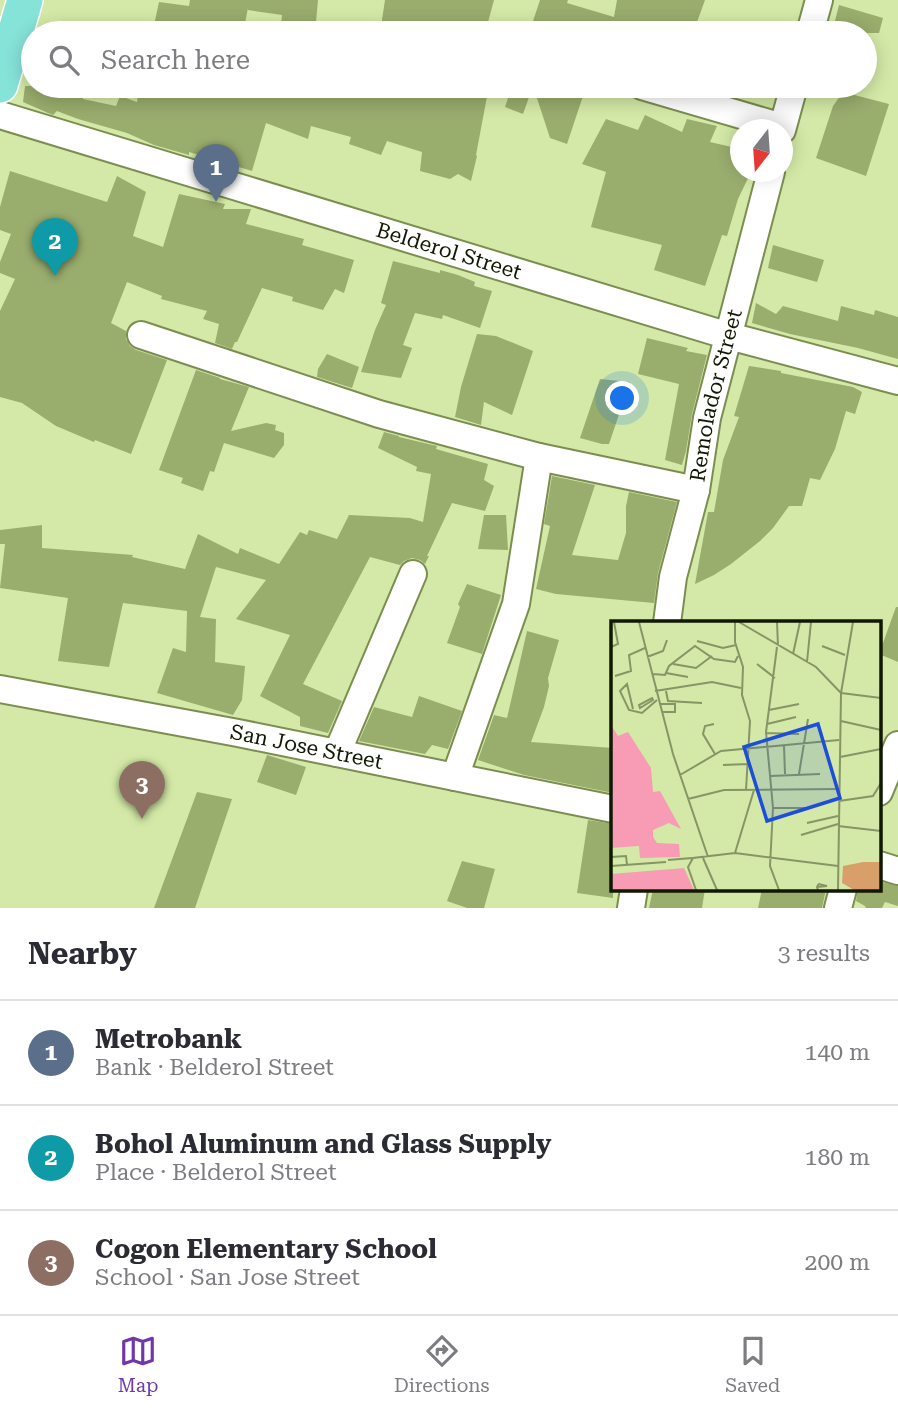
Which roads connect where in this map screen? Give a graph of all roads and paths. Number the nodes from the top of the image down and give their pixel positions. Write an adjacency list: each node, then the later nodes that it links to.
1 (25, 0): 4 (main road)
2 (819, 0): 3 (street)
3 (813, 21)
4 (0, 85)
5 (682, 98): 8 (street)
6 (791, 98): 9 (street)
7 (0, 115): 12 (street, Belderol Street)
8 (752, 119)
9 (785, 119)
10 (768, 182): 12 (street, Remolador Street)
11 (141, 335): 14 (street)
12 (729, 337): 13 (street, Belderol Street); 15 (street, Remolador Street)
13 (898, 381)
14 (539, 457): 15 (street); 21 (street)
15 (696, 490): 17 (street, Remolador Street)
16 (413, 573): 20 (street)
17 (667, 621)
18 (0, 689): 20 (street, San Jose Street)
19 (898, 746): 22 (street)
20 (337, 753): 21 (street, San Jose Street)
21 (455, 777): 23 (street, San Jose Street)
22 (880, 790)
23 (611, 809)
24 (880, 865): 25 (street)
25 (898, 871)
26 (634, 890): 28 (street)
27 (843, 890): 29 (street)
28 (631, 908)
29 (838, 908)

